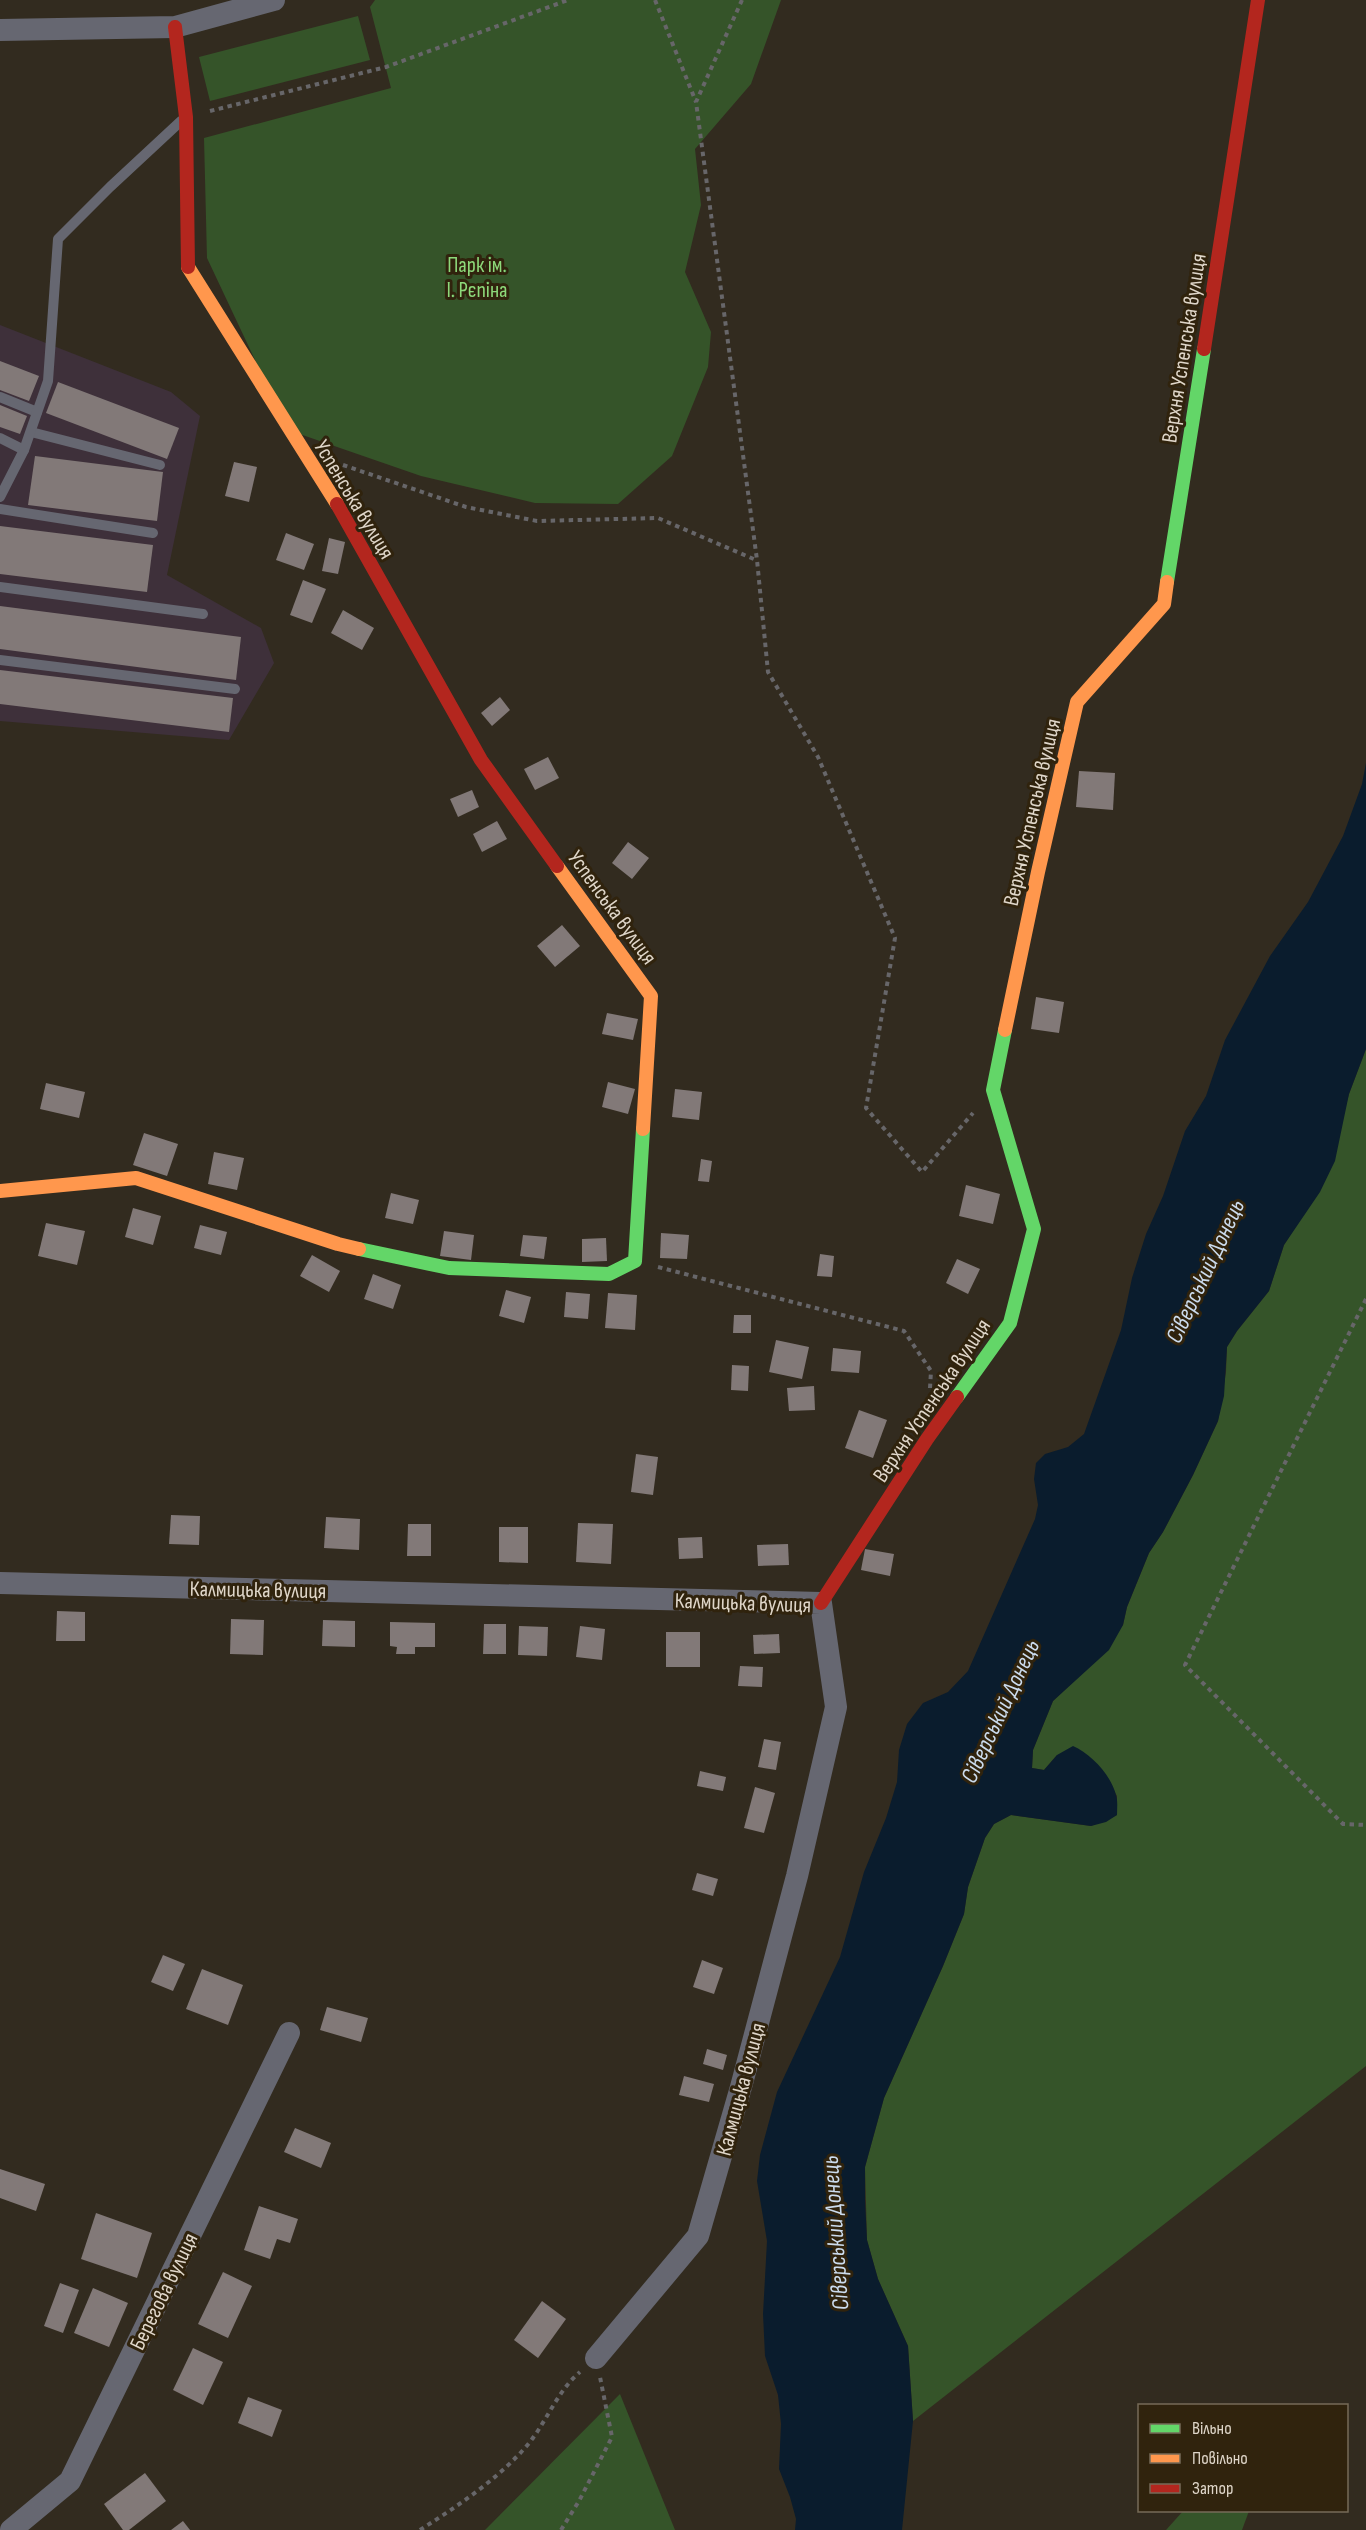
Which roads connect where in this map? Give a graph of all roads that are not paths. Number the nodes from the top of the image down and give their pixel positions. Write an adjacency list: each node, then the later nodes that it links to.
1 (274, 0): 3 (street)
2 (1258, 0): 21 (street, Верхня Успенська вулиця)
3 (176, 27): 4 (street); 5 (street, Успенська вулиця)
4 (0, 30)
5 (186, 117): 7 (lane); 19 (street, Успенська вулиця)
6 (0, 397): 7 (lane)
7 (37, 412): 8 (lane)
8 (31, 432): 10 (lane); 11 (lane)
9 (0, 438): 10 (lane)
10 (24, 450): 12 (lane)
11 (160, 465)
12 (0, 497)
13 (0, 509): 14 (lane)
14 (153, 533)
15 (0, 587): 16 (lane)
16 (203, 614)
17 (0, 660): 18 (lane)
18 (235, 689)
19 (0, 1191)
20 (0, 1583): 21 (street, Калмицька вулиця)
21 (821, 1604): 23 (street, Калмицька вулиця)
22 (289, 2033): 24 (street, Берегова вулиця)
23 (596, 2358)
24 (11, 2530)

